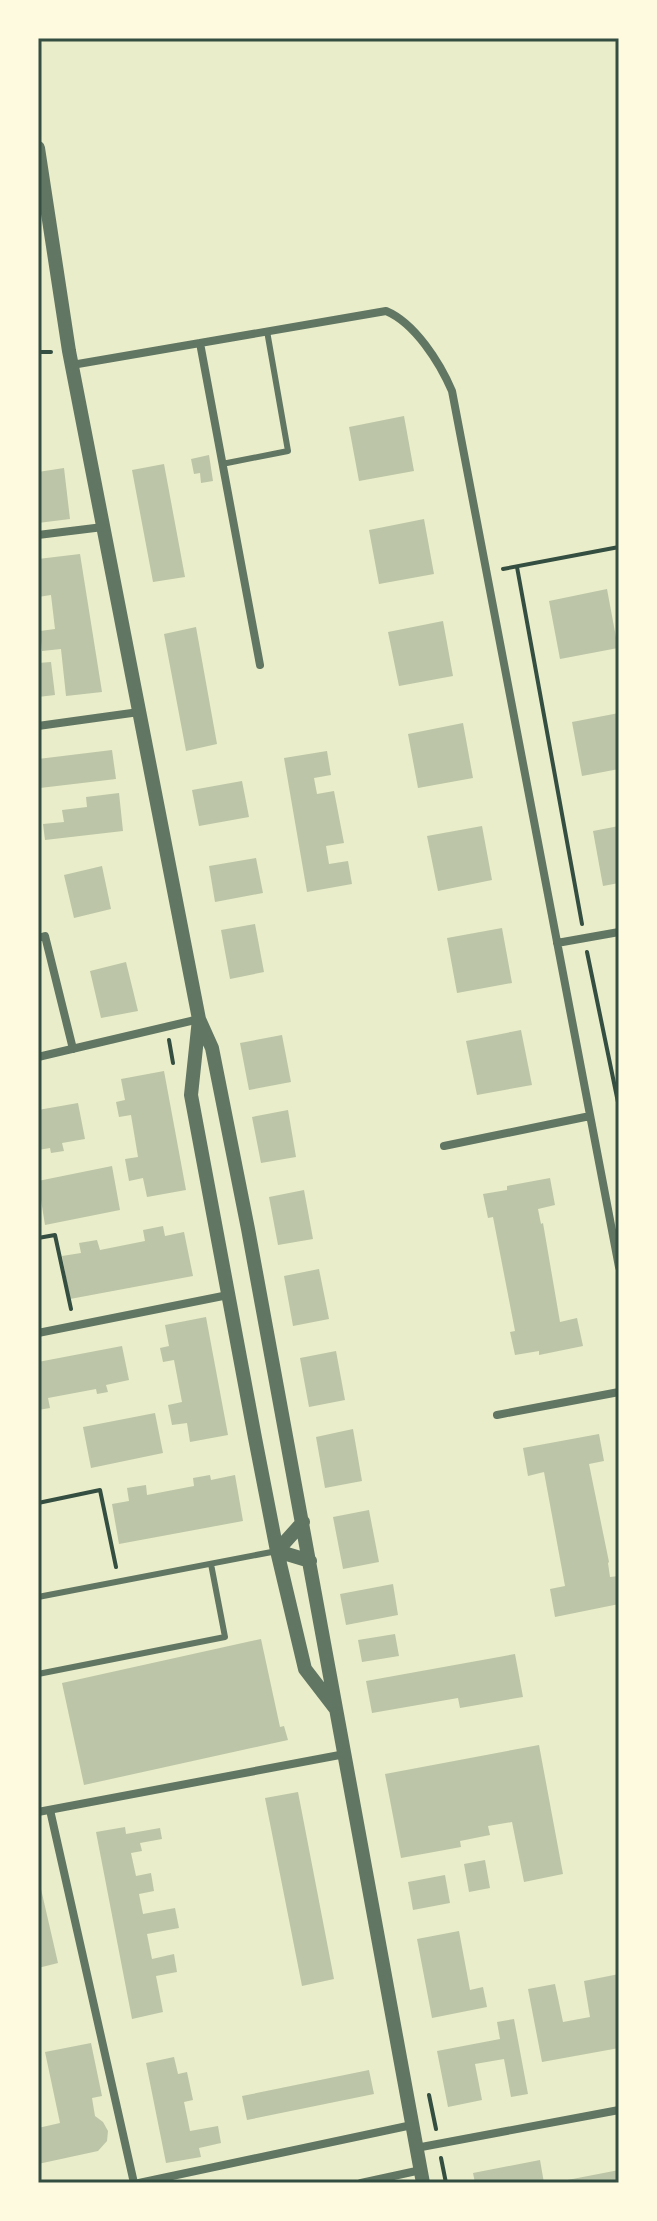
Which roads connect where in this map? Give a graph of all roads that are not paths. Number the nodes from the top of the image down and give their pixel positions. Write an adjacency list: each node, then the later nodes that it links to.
1 (38, 148): 4 (street)
2 (267, 331): 3 (street); 5 (lane); 13 (street)
3 (200, 343): 4 (street); 5 (street)
4 (72, 365): 6 (street)
5 (222, 464): 8 (street)
6 (103, 527): 7 (street); 9 (street)
7 (38, 535)
8 (260, 665)
9 (139, 712): 10 (street); 14 (street)
10 (38, 726)
11 (619, 932): 13 (street)
12 (38, 938): 15 (street)
13 (557, 943): 17 (street)
14 (199, 1019): 15 (street); 20 (street); 24 (street)
15 (73, 1049): 16 (street)
16 (38, 1057)
17 (590, 1116): 18 (street); 19 (street)
18 (444, 1146)
19 (619, 1267)
20 (228, 1295): 21 (street); 25 (street)
21 (38, 1333)
22 (619, 1392): 23 (street)
23 (497, 1415)
24 (303, 1522): 25 (street); 26 (street)
25 (277, 1551): 26 (street); 27 (lane); 30 (street)
26 (310, 1561): 30 (street)
27 (211, 1564): 28 (lane); 29 (lane)
28 (38, 1597)
29 (38, 1674)
30 (337, 1710): 31 (street)
31 (345, 1754): 32 (street); 35 (street)
32 (50, 1810): 33 (street); 38 (street)
33 (38, 1812)
34 (619, 2110): 36 (street)
35 (412, 2125): 36 (street); 38 (street)
36 (416, 2148): 37 (street)
37 (422, 2177): 39 (street)
38 (136, 2183)
39 (361, 2183)

